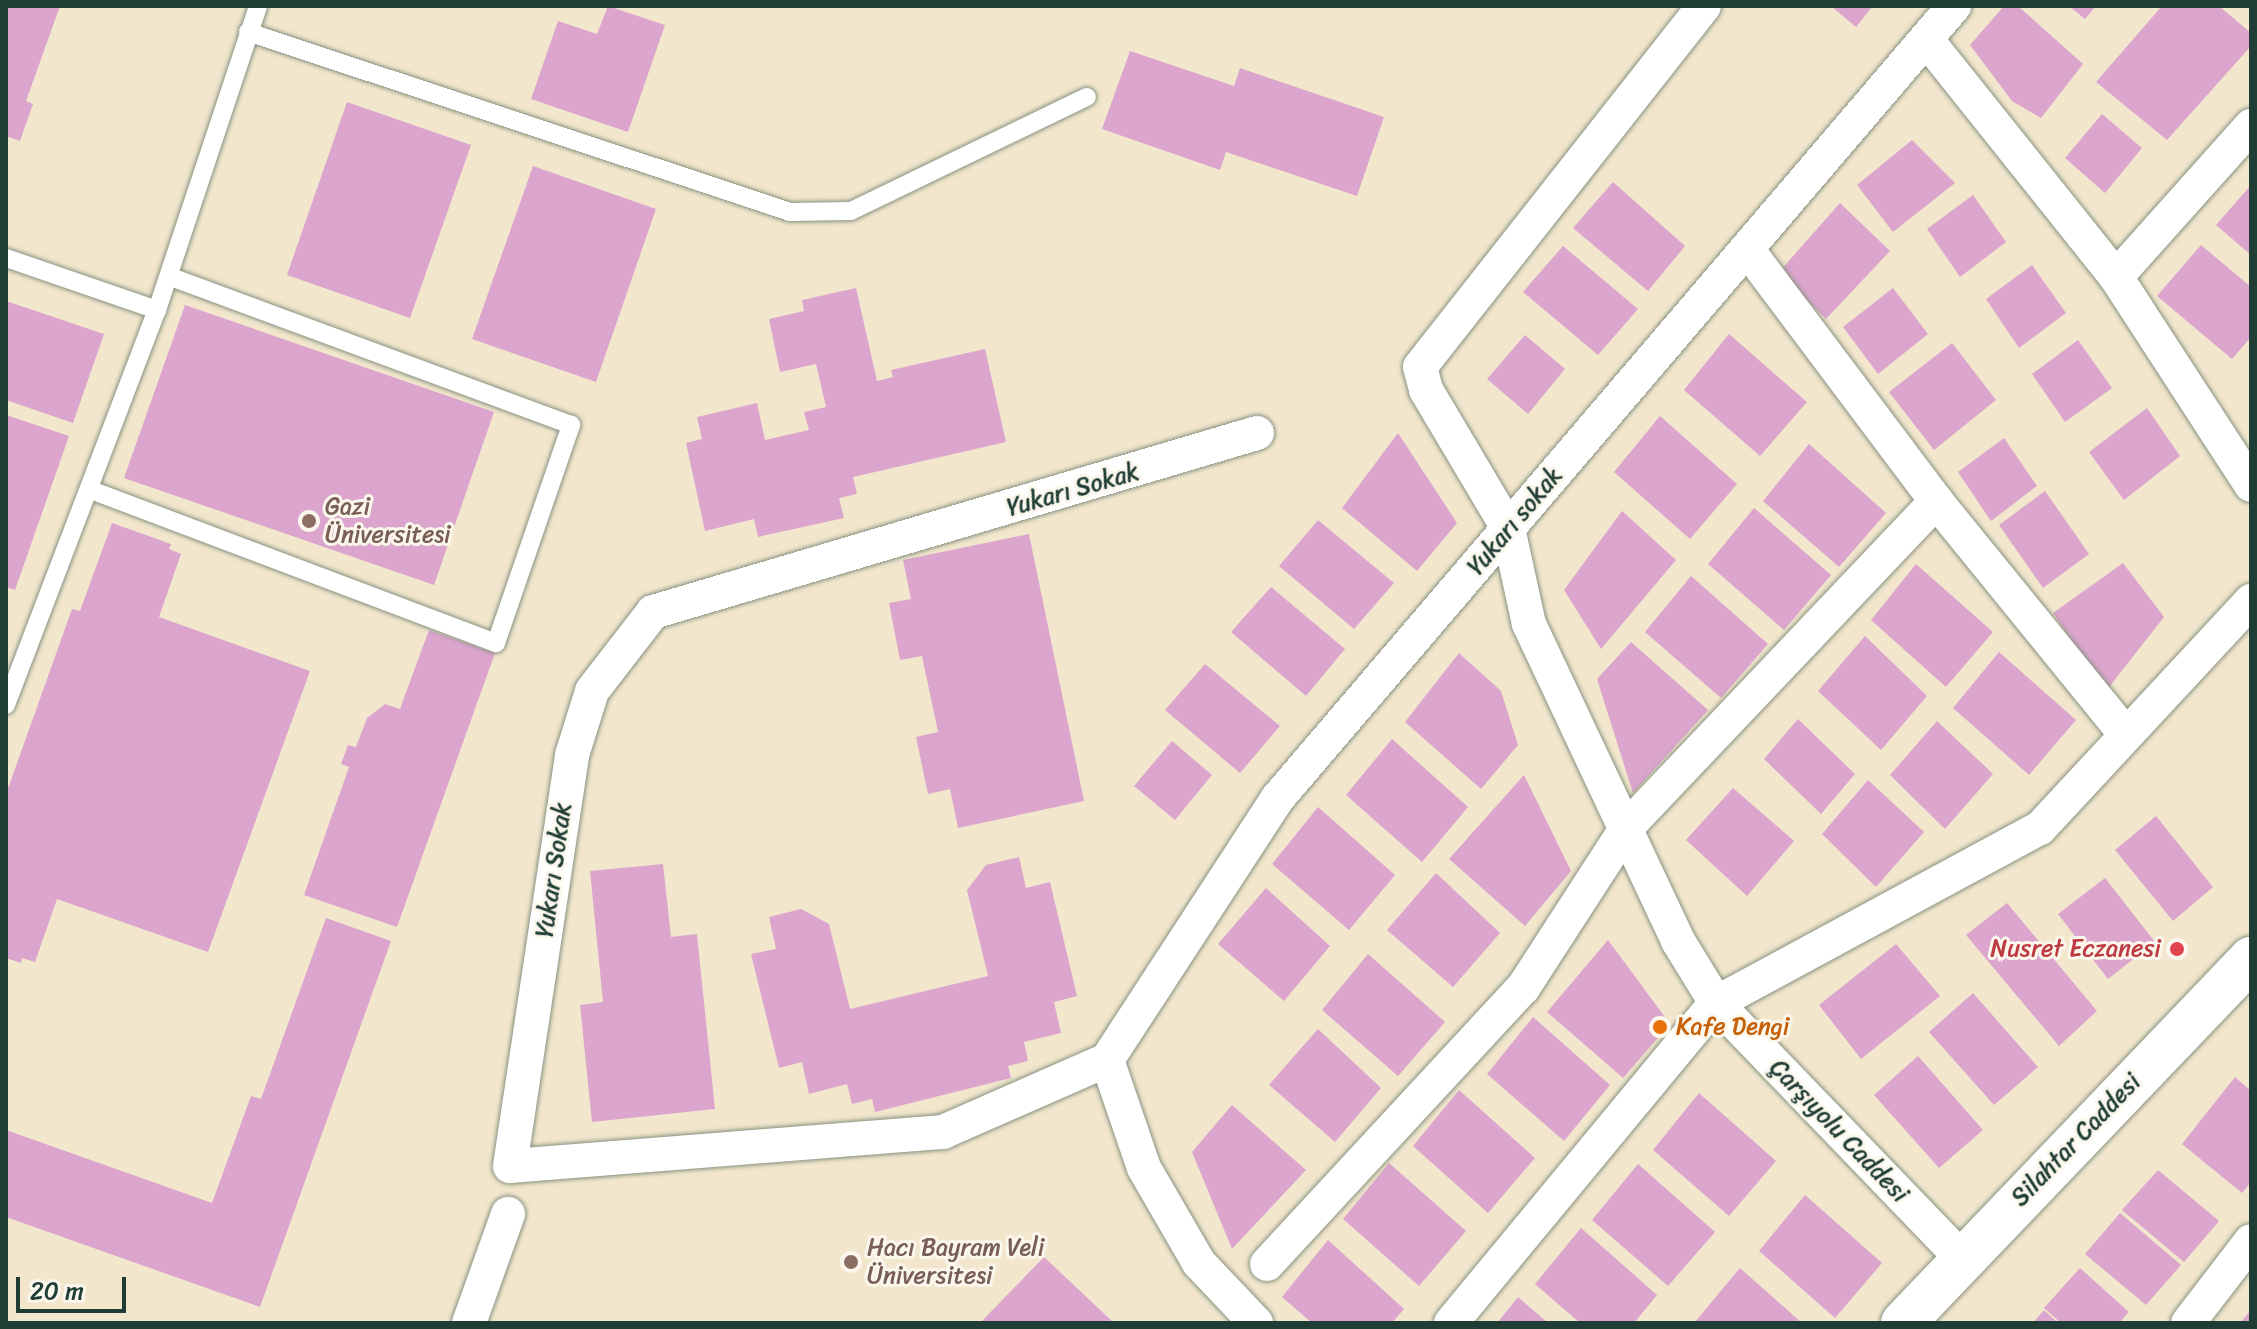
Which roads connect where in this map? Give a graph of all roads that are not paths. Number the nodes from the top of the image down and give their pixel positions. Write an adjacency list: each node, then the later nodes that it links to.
1 (258, 6): 4 (lane)
2 (1704, 6): 17 (street, Çarşıyolu Caddesi)
3 (1954, 6): 5 (street, Yukarı sokak)
4 (248, 32): 6 (lane); 10 (lane)
5 (1926, 39): 8 (street, Yukarı sokak); 11 (street)
6 (1087, 97)
7 (2251, 126): 11 (street)
8 (1747, 249): 16 (street); 17 (street, Yukarı sokak)
9 (6, 258): 12 (lane)
10 (169, 276): 12 (lane); 15 (lane)
11 (2116, 277): 14 (street)
12 (157, 310): 15 (lane)
13 (1257, 433): 24 (street, Yukarı Sokak)
14 (2251, 485)
15 (91, 490): 19 (lane)
16 (1936, 501): 20 (street); 21 (street)
17 (1508, 528): 21 (street, Çarşıyolu Caddesi); 24 (street, Yukarı sokak)
18 (2251, 601): 20 (street)
19 (6, 705)
20 (2126, 735): 23 (street)
21 (1628, 826): 23 (street, Çarşıyolu Caddesi); 28 (street)
22 (2251, 959): 27 (main road, Silahtar Caddesi)
23 (1716, 1003): 27 (street, Çarşıyolu Caddesi); 31 (street)
24 (1107, 1060): 30 (street)
25 (508, 1214): 29 (street)
26 (2251, 1241): 33 (street)
27 (1961, 1258): 32 (main road, Silahtar Caddesi)
28 (1267, 1264)
29 (469, 1323)
30 (1256, 1323)
31 (1451, 1323)
32 (1903, 1323)
33 (2188, 1323)

